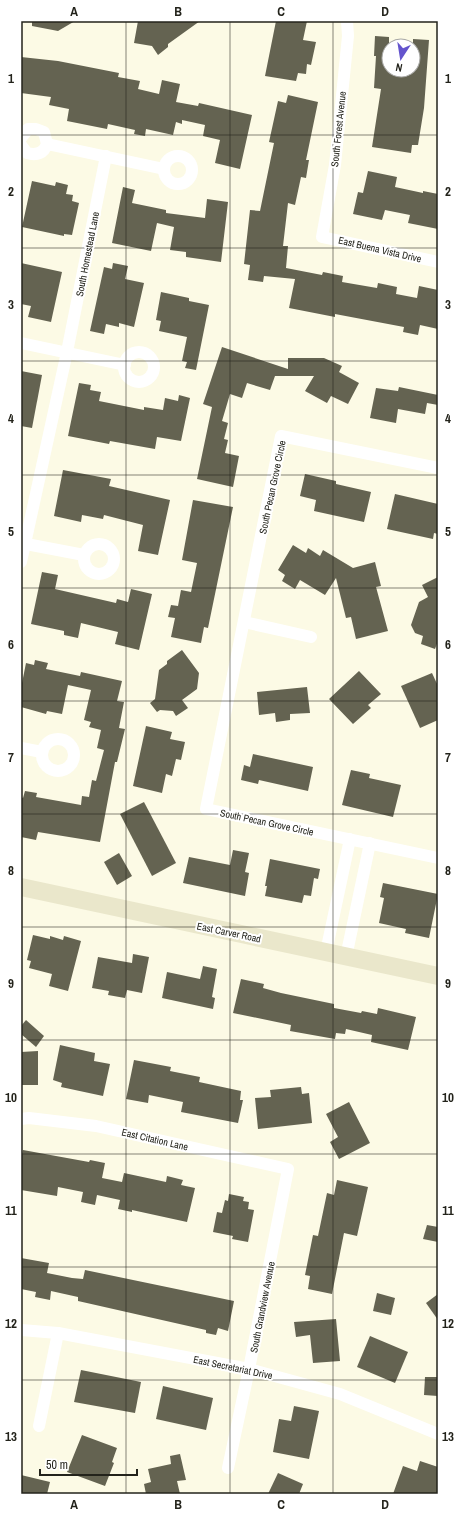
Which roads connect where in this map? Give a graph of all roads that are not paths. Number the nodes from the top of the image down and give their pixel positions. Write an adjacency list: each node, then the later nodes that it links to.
1 (347, 21): 7 (street, South Forest Avenue)
2 (21, 138): 3 (street)
3 (47, 144): 4 (street); 5 (street)
4 (21, 145)
5 (106, 156): 6 (street); 10 (street, South Homestead Lane)
6 (164, 169)
7 (322, 236): 8 (street, East Buena Vista Drive)
8 (438, 262)
9 (21, 343): 10 (street)
10 (67, 352): 11 (street); 13 (street, South Homestead Lane)
11 (125, 365)
12 (438, 468): 16 (street, South Pecan Grove Circle)
13 (23, 543): 14 (street); 15 (street, South Homestead Lane)
14 (84, 556)
15 (21, 562)
16 (244, 622): 17 (street); 20 (street, South Pecan Grove Circle)
17 (311, 637)
18 (21, 748): 19 (street)
19 (42, 752)
20 (350, 839): 21 (street, South Pecan Grove Circle); 24 (street)
21 (370, 843): 22 (street, South Pecan Grove Circle); 25 (street)
22 (438, 858)
23 (21, 887): 26 (street, East Carver Road)
24 (338, 897): 25 (street); 26 (street)
25 (358, 901): 27 (street)
26 (326, 952): 27 (street, East Carver Road)
27 (346, 957): 28 (street, East Carver Road)
28 (438, 976)
29 (21, 1119): 30 (street, East Citation Lane)
30 (288, 1169): 33 (street, South Grandview Avenue)
31 (21, 1330): 32 (street, East Secretariat Drive)
32 (58, 1333): 33 (street, East Secretariat Drive); 34 (street)
33 (250, 1369): 35 (street, East Secretariat Drive); 36 (street, South Grandview Avenue)
34 (39, 1426)
35 (438, 1434)
36 (228, 1468)

